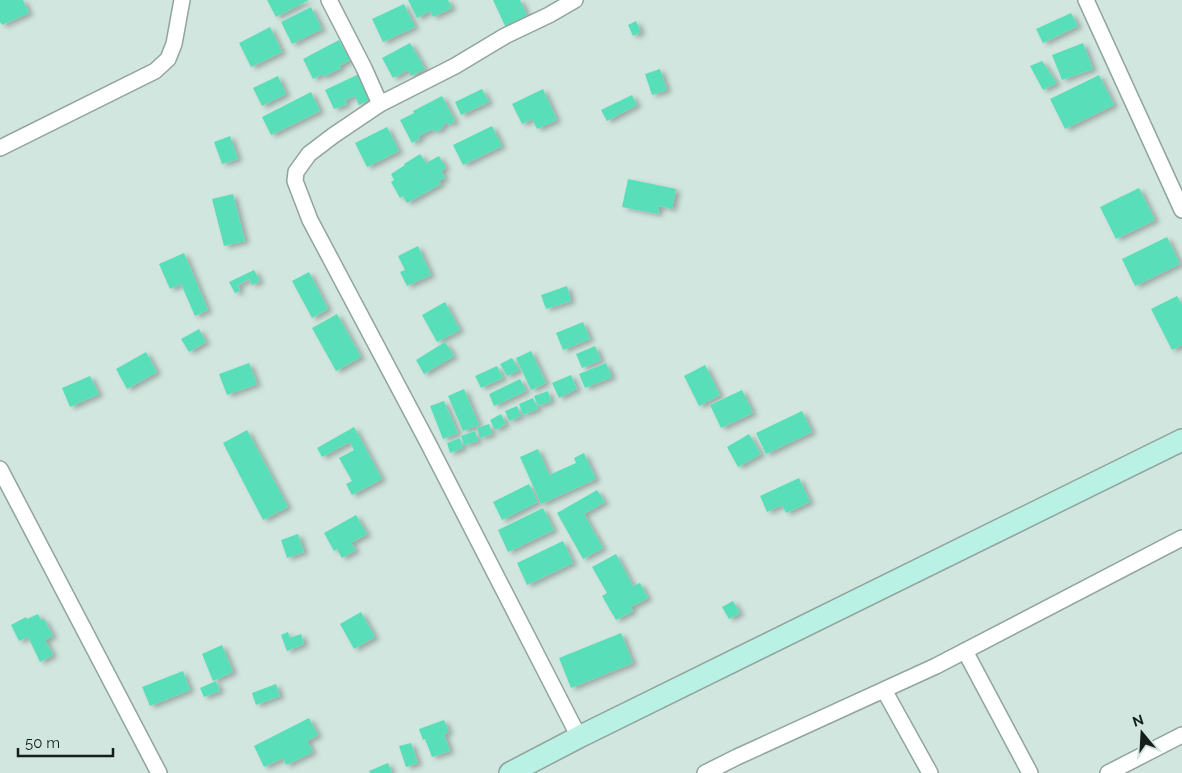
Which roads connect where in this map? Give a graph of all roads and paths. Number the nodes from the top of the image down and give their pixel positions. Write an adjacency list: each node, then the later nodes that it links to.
1 (182, 0): 6 (street)
2 (329, 0): 5 (street)
3 (575, 0): 5 (street)
4 (1086, 0): 7 (street)
5 (380, 104): 14 (street)
6 (0, 148)
7 (1182, 210)
8 (1182, 440): 14 (street)
9 (0, 469): 16 (street)
10 (1182, 538): 11 (street)
11 (965, 651): 12 (street); 21 (street)
12 (884, 690): 15 (street); 20 (street)
13 (1182, 735): 22 (street)
14 (579, 737): 17 (street)
15 (737, 757): 18 (street); 19 (street)
16 (159, 773)
17 (510, 773)
18 (705, 773)
19 (731, 773)
20 (930, 773)
21 (1030, 773)
22 (1108, 773)

